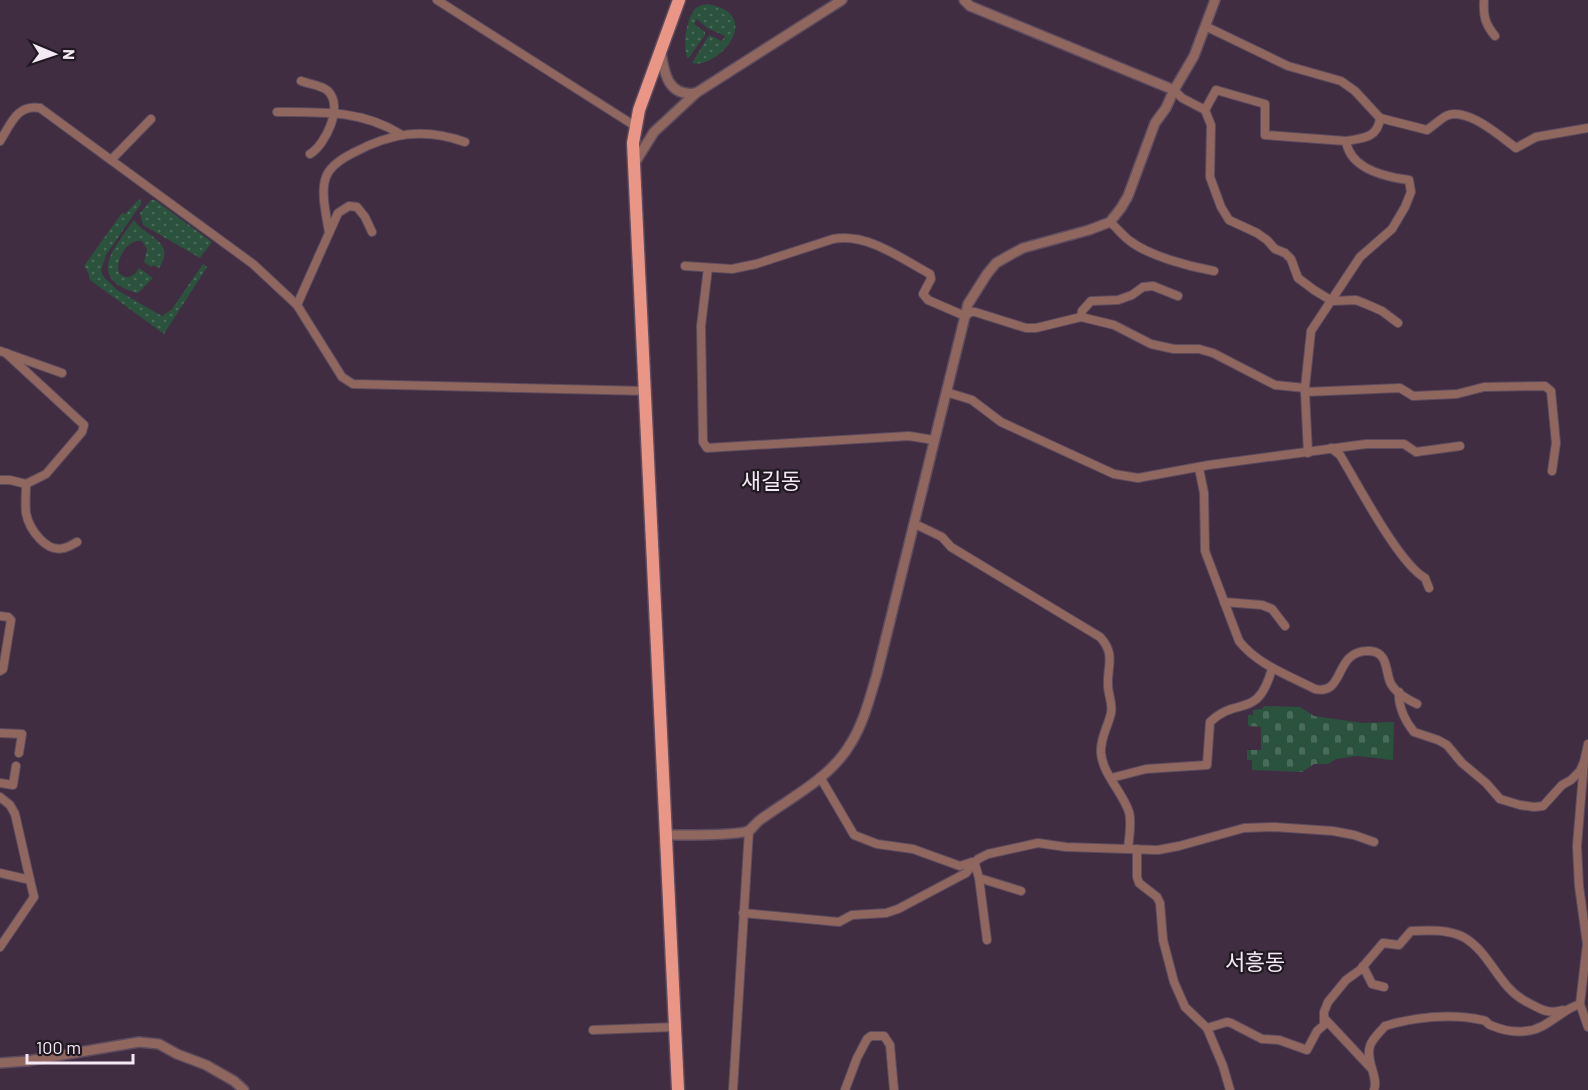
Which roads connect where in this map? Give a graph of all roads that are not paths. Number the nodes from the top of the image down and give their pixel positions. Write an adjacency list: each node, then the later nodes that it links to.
1 (437, 0): 18 (street)
2 (679, 0): 9 (main road)
3 (842, 0): 12 (street)
4 (964, 0): 11 (street)
5 (1215, 0): 7 (street)
6 (1484, 0): 8 (street)
7 (1205, 26): 11 (street); 16 (street)
8 (1495, 36)
9 (661, 50): 12 (street); 18 (main road)
10 (301, 81): 15 (street)
11 (1174, 90): 13 (street); 27 (street)
12 (696, 93): 26 (street)
13 (1205, 110): 22 (street); 34 (street)
14 (278, 112): 15 (street)
15 (334, 112): 20 (street); 24 (street)
16 (1380, 118): 19 (street); 22 (street)
17 (151, 119): 25 (street)
18 (635, 126): 26 (main road)
19 (1588, 128)
20 (400, 134): 23 (street); 29 (street)
21 (0, 141): 25 (street)
22 (1346, 141): 34 (street)
23 (465, 142)
24 (310, 154)
25 (111, 160): 35 (street)
26 (634, 165): 42 (main road)
27 (1110, 222): 32 (street); 36 (street)
28 (372, 231): 29 (street)
29 (329, 233): 35 (street)
30 (685, 266): 31 (street)
31 (708, 268): 36 (street); 44 (street)
32 (1214, 271)
33 (1179, 296): 37 (street)
34 (1332, 301): 38 (street); 41 (street)
35 (297, 305): 42 (street)
36 (965, 316): 37 (street); 43 (street)
37 (1081, 317): 41 (street)
38 (1398, 323)
39 (3, 352): 40 (street); 51 (street)
40 (62, 373)
41 (1305, 390): 47 (street); 49 (street)
42 (646, 391): 72 (main road)
43 (946, 392): 44 (street); 48 (street)
44 (934, 440): 52 (street)
45 (1460, 446): 46 (street)
46 (1331, 448): 47 (street); 54 (street)
47 (1308, 453): 48 (street)
48 (1199, 468): 55 (street)
49 (1552, 471)
50 (0, 480): 51 (street)
51 (26, 484): 53 (street)
52 (915, 524): 67 (street); 68 (street)
53 (77, 542)
54 (1429, 588)
55 (1224, 602): 57 (street); 58 (street)
56 (0, 616): 59 (street)
57 (1285, 626)
58 (1272, 669): 60 (street); 68 (street)
59 (0, 671)
60 (1399, 692): 61 (street); 65 (street)
61 (1417, 704)
62 (0, 733): 64 (street)
63 (1588, 744): 65 (street)
64 (19, 753)
65 (1584, 762): 86 (street)
66 (16, 766): 69 (street)
67 (820, 777): 71 (street); 76 (street)
68 (1111, 778): 74 (street)
69 (0, 783)
70 (0, 797): 79 (street)
71 (749, 831): 72 (street); 81 (street)
72 (667, 835): 89 (main road)
73 (1374, 842): 75 (street)
74 (1128, 849): 75 (street); 76 (street)
75 (1137, 849): 91 (street)
76 (975, 864): 78 (street); 81 (street)
77 (0, 873): 79 (street)
78 (979, 878): 80 (street); 82 (street)
79 (30, 880): 83 (street)
80 (1021, 891)
81 (743, 913): 97 (street)
82 (987, 940)
83 (0, 947)
84 (1363, 966): 85 (street); 87 (street); 88 (street)
85 (1384, 987)
86 (1580, 1004): 87 (street); 90 (street)
87 (1565, 1010): 94 (street)
88 (1325, 1019): 91 (street); 94 (street)
89 (675, 1027): 92 (street); 96 (main road)
90 (1588, 1027)
91 (1207, 1028): 100 (street)
92 (593, 1030)
93 (0, 1063): 95 (street)
94 (1371, 1067): 101 (street)
95 (244, 1090)
96 (678, 1090)
97 (733, 1090)
98 (845, 1090): 99 (street)
99 (894, 1090)
100 (1230, 1090)
101 (1374, 1090)

